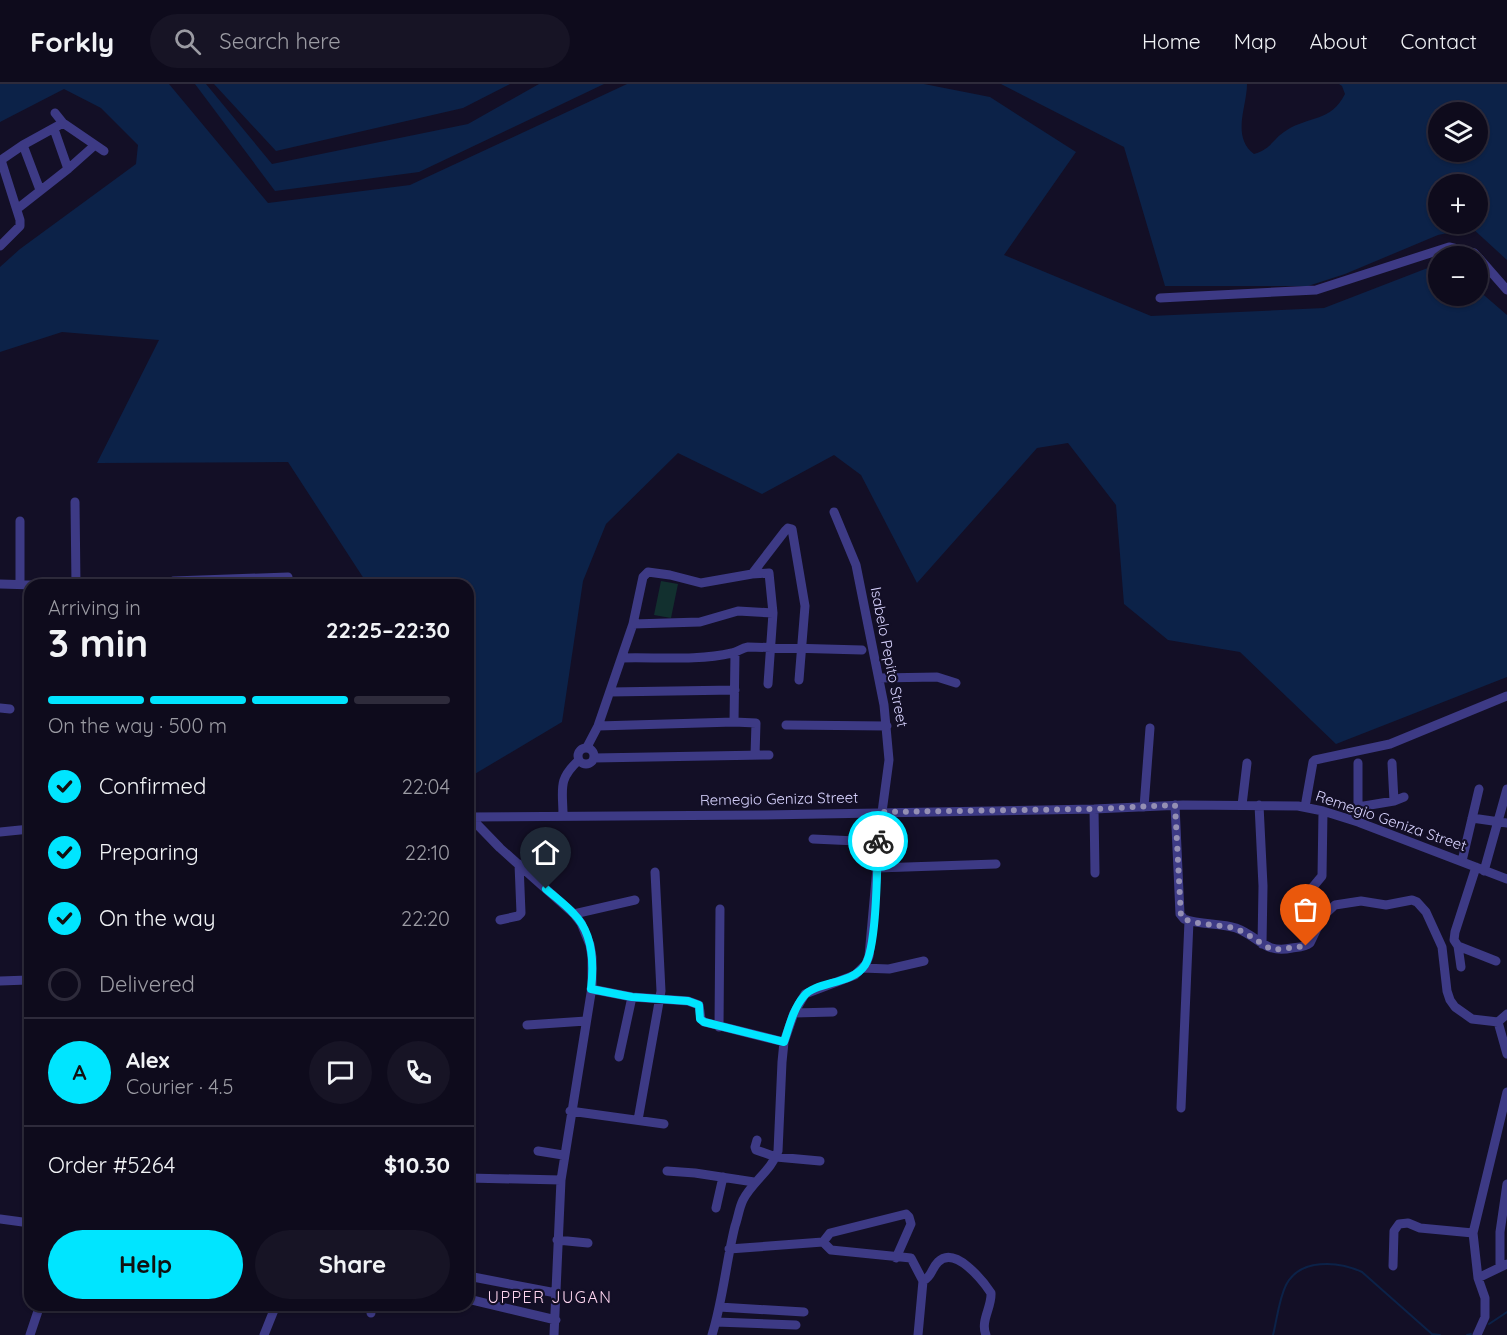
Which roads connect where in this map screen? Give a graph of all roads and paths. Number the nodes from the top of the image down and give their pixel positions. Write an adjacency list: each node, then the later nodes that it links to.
1 (55, 113): 2 (street)
2 (63, 123): 3 (street); 5 (street)
3 (54, 129): 4 (street); 7 (street)
4 (23, 145): 8 (street); 9 (street)
5 (94, 145): 6 (street); 7 (street)
6 (104, 152)
7 (68, 169): 8 (street)
8 (40, 190): 9 (street)
9 (17, 209): 10 (street)
10 (0, 244)
11 (1428, 254): 14 (street)
12 (1488, 269): 13 (street)
13 (1507, 290)
14 (1160, 298)
15 (75, 502): 22 (street)
16 (834, 512): 34 (street, Isabelo Pepito Street)
17 (20, 521): 25 (street)
18 (768, 555): 19 (street); 20 (street); 30 (street)
19 (769, 573): 20 (street); 27 (street)
20 (752, 574): 28 (street)
21 (288, 577): 23 (street)
22 (76, 579)
23 (230, 579)
24 (0, 584): 25 (street)
25 (20, 584): 26 (street)
26 (24, 584)
27 (773, 613): 28 (street); 29 (street)
28 (633, 624): 33 (street)
29 (769, 646): 30 (street); 32 (street); 37 (street)
30 (800, 648): 31 (street); 35 (street)
31 (862, 650)
32 (735, 653): 33 (street); 38 (street)
33 (622, 658): 39 (street)
34 (879, 678): 36 (street); 46 (street, Isabelo Pepito Street)
35 (799, 680)
36 (956, 683)
37 (768, 684)
38 (735, 690): 39 (street); 43 (street)
39 (610, 692): 45 (street)
40 (1507, 696): 64 (street)
41 (0, 708): 42 (street)
42 (10, 709)
43 (734, 722): 45 (street); 49 (street)
44 (786, 725): 46 (street)
45 (598, 726): 48 (street)
46 (887, 726): 68 (street, Isabelo Pepito Street)
47 (1150, 728): 63 (street)
48 (587, 747): 51 (street); 52 (street)
49 (755, 755): 50 (street); 51 (street)
50 (769, 755)
51 (594, 758): 52 (street)
52 (579, 760): 69 (street)
53 (1246, 763): 61 (street)
54 (1358, 763): 65 (street)
55 (1392, 763): 59 (street)
56 (1479, 789): 71 (street)
57 (1507, 789): 74 (street)
58 (1404, 797): 59 (street)
59 (1394, 801): 65 (street)
60 (1175, 805): 61 (street, Remegio Geniza Street); 63 (street, Remegio Geniza Street); 92 (street)
61 (1242, 805): 62 (street, Remegio Geniza Street)
62 (1258, 805): 64 (street, Remegio Geniza Street); 93 (street)
63 (1144, 807): 66 (street, Remegio Geniza Street)
64 (1305, 807): 67 (street, Remegio Geniza Street)
65 (1358, 807): 73 (street)
66 (1094, 809): 68 (street, Remegio Geniza Street); 85 (street)
67 (1323, 811): 73 (street, Remegio Geniza Street); 87 (street)
68 (881, 812): 69 (street, Remegio Geniza Street); 78 (street, Isabelo Pepito Street)
69 (563, 816): 70 (street, Remegio Geniza Street)
70 (474, 817)
71 (1472, 818): 74 (street); 79 (street)
72 (474, 822): 80 (street)
73 (1358, 822): 79 (street, Remegio Geniza Street)
74 (1503, 822): 83 (street)
75 (24, 830): 76 (street)
76 (0, 832)
77 (813, 839): 78 (street)
78 (878, 842): 82 (street, Isabelo Pepito Street)
79 (1462, 861): 83 (street, Remegio Geniza Street)
80 (519, 864): 90 (street); 91 (street)
81 (996, 864): 82 (street)
82 (877, 868): 98 (street, Isabelo Pepito Street)
83 (1480, 869): 86 (street, Remegio Geniza Street); 94 (street)
84 (655, 872): 103 (street)
85 (1095, 873)
86 (1507, 879)
87 (1312, 888)
88 (634, 900): 90 (street)
89 (720, 909): 110 (street)
90 (574, 914): 101 (street)
91 (501, 920)
92 (1189, 921): 93 (street); 115 (street)
93 (1262, 944): 108 (street)
94 (1458, 946): 96 (street); 97 (street)
95 (924, 961): 98 (street)
96 (1496, 961)
97 (1461, 967)
98 (862, 968): 105 (street)
99 (24, 980): 100 (street)
100 (0, 981)
101 (591, 989): 102 (street); 107 (street)
102 (632, 997): 103 (street); 113 (street)
103 (660, 1000): 110 (street); 117 (street)
104 (833, 1012): 105 (street)
105 (794, 1014): 111 (street)
106 (1507, 1014): 108 (street)
107 (586, 1021): 109 (street); 116 (street)
108 (1498, 1022): 112 (street)
109 (527, 1025)
110 (719, 1027): 111 (street)
111 (784, 1042): 122 (street)
112 (1507, 1054)
113 (619, 1057)
114 (1507, 1092): 133 (street)
115 (1181, 1108)
116 (570, 1111): 117 (street); 121 (street)
117 (638, 1120): 118 (street)
118 (664, 1124)
119 (757, 1140): 122 (street)
120 (538, 1150): 121 (street)
121 (563, 1155): 127 (street)
122 (776, 1157): 123 (street); 128 (street)
123 (820, 1161)
124 (667, 1171): 125 (street)
125 (723, 1177): 128 (street); 130 (street)
126 (474, 1178): 127 (street)
127 (561, 1180): 134 (street)
128 (754, 1182): 137 (street)
129 (1507, 1184): 140 (street)
130 (716, 1208)
131 (0, 1219): 132 (street)
132 (24, 1221)
133 (1473, 1233): 139 (street); 142 (street)
134 (557, 1240): 136 (street); 144 (street)
135 (823, 1242): 137 (street); 138 (street); 138 (street)
136 (588, 1243)
137 (729, 1249): 146 (street)
138 (896, 1258): 143 (street)
139 (1393, 1266)
140 (1504, 1266): 142 (street)
141 (474, 1277): 144 (street)
142 (1478, 1278): 159 (street)
143 (923, 1281): 157 (street); 158 (street)
144 (556, 1293): 150 (street)
145 (474, 1300): 150 (street)
146 (719, 1307): 149 (street); 151 (street)
147 (38, 1311): 153 (street)
148 (274, 1311): 154 (street)
149 (804, 1312)
150 (555, 1320): 155 (street)
151 (716, 1322): 152 (street); 156 (street)
152 (796, 1325)
153 (30, 1335)
154 (264, 1335)
155 (554, 1335)
156 (712, 1335)
157 (918, 1335)
158 (986, 1335)
159 (1477, 1335)

